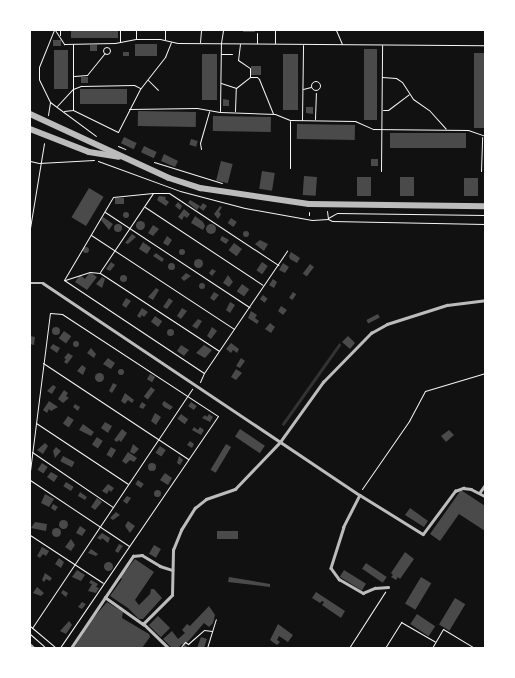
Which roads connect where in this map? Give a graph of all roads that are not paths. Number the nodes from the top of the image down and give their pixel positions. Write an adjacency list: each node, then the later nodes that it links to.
1 (30, 114): 3 (street)
2 (30, 129): 3 (street)
3 (127, 158): 4 (street)
4 (485, 206)
5 (30, 283): 7 (lane)
6 (485, 300): 7 (lane)
7 (280, 442): 10 (lane); 12 (lane)
8 (485, 485): 9 (lane)
9 (480, 492): 10 (lane); 11 (lane)
10 (360, 494): 13 (lane)
11 (485, 496)
12 (172, 570): 14 (lane); 15 (lane)
13 (388, 587)
14 (105, 597): 15 (lane); 16 (lane)
15 (143, 624): 17 (lane)
16 (71, 648)
17 (168, 648)

